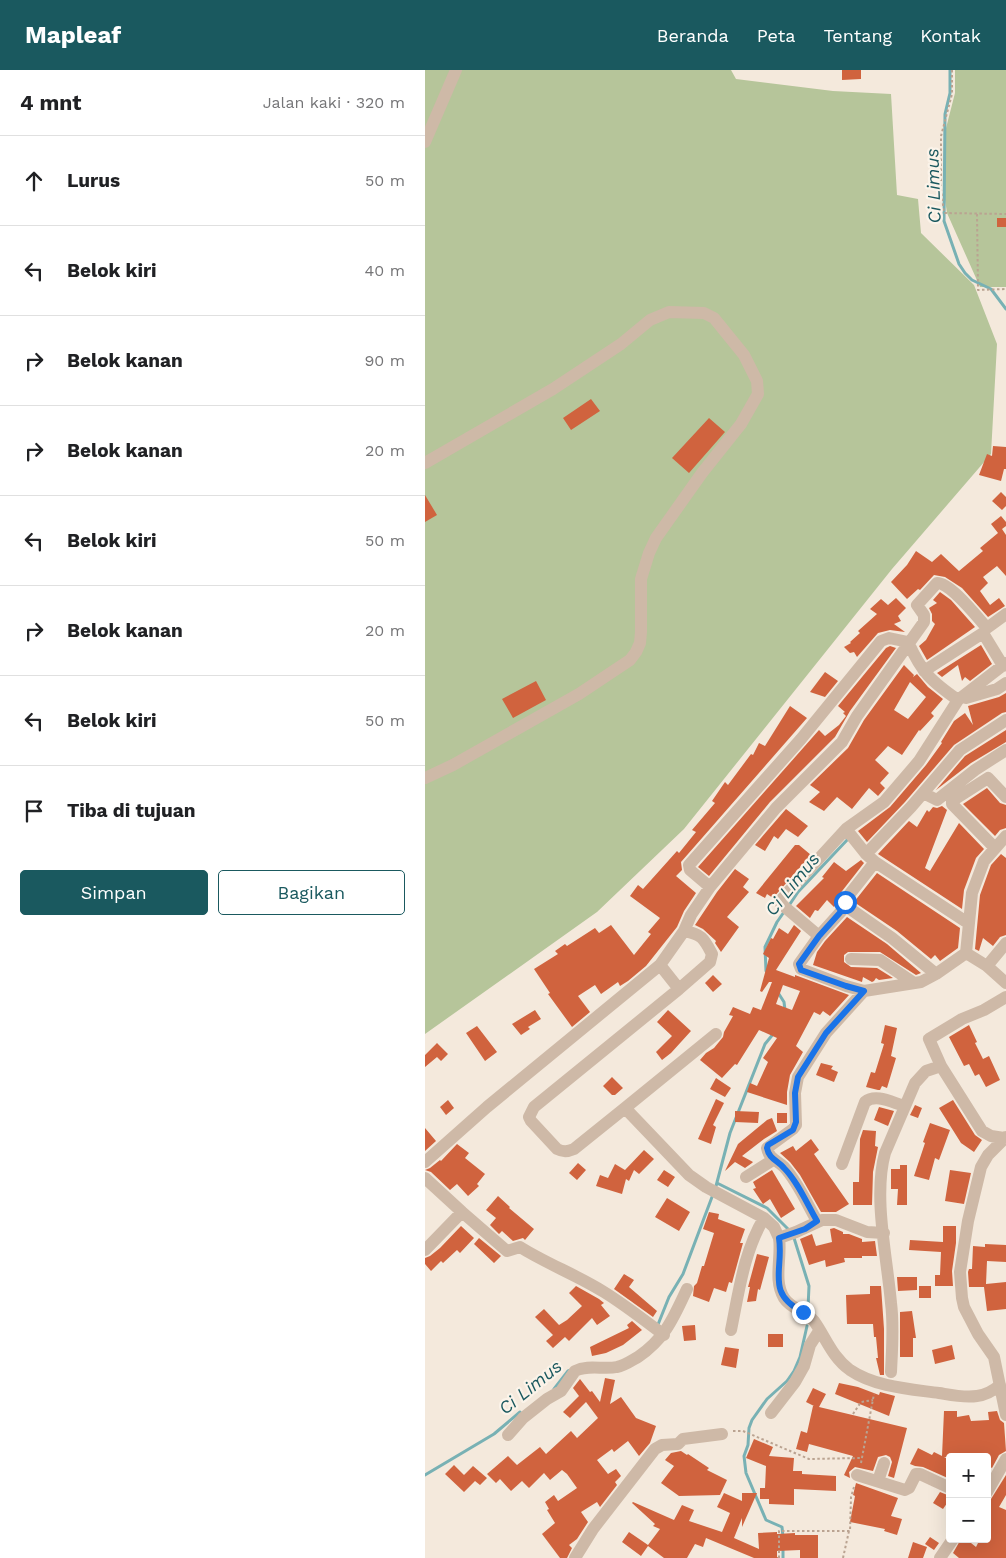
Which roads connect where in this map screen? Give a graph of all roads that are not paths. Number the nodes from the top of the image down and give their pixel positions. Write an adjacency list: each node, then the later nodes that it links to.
1 (456, 70): 2 (street)
2 (425, 142)
3 (425, 464): 13 (street)
4 (1006, 614): 5 (street)
5 (985, 631): 6 (street); 7 (street); 8 (street)
6 (909, 642): 8 (street); 20 (street); 20 (street)
7 (1004, 664): 10 (street)
8 (924, 671): 10 (street)
9 (1006, 684): 10 (street)
10 (958, 700): 16 (street)
11 (1006, 720): 14 (street)
12 (1006, 750): 14 (street)
13 (425, 778)
14 (923, 793): 19 (street)
15 (1006, 797): 18 (street)
16 (846, 829): 19 (street); 24 (street)
17 (1006, 836): 18 (street)
18 (995, 848): 22 (street)
19 (871, 858): 21 (street); 22 (street)
20 (710, 887): 23 (street)
21 (846, 906): 24 (street); 30 (street)
22 (968, 923): 26 (street)
23 (684, 931): 28 (street); 33 (street)
24 (819, 936): 34 (street)
25 (1006, 943): 29 (street)
26 (966, 953): 29 (street); 30 (street)
27 (851, 959): 31 (street)
28 (660, 965): 33 (street); 42 (street)
29 (987, 966): 32 (street)
30 (936, 974): 31 (street)
31 (914, 983): 34 (street)
32 (1006, 983)
33 (679, 989): 39 (street)
34 (864, 991): 41 (street)
35 (1006, 998): 37 (street)
36 (716, 1034): 39 (street)
37 (941, 1066): 38 (street); 40 (street)
38 (905, 1106): 43 (street); 49 (street)
39 (625, 1108): 47 (street)
40 (1005, 1138): 56 (street)
41 (773, 1160): 44 (street); 48 (street)
42 (425, 1162)
43 (842, 1164)
44 (746, 1177)
45 (425, 1178): 46 (street)
46 (462, 1212): 51 (street); 55 (street)
47 (764, 1218): 50 (street); 53 (street)
48 (817, 1221): 49 (street); 50 (street)
49 (884, 1233): 57 (street)
50 (779, 1238): 54 (street)
51 (425, 1250)
52 (687, 1289): 55 (street)
53 (731, 1330)
54 (819, 1331): 58 (street); 59 (street)
55 (664, 1335): 62 (street)
56 (1000, 1357): 58 (street)
57 (891, 1372)
58 (1000, 1384): 60 (street)
59 (771, 1413)
60 (1006, 1415)
61 (722, 1434): 70 (street)
62 (508, 1435)
63 (1006, 1459): 67 (street)
64 (884, 1463): 66 (street)
65 (857, 1475): 66 (street)
66 (878, 1481): 68 (street)
67 (991, 1485)
68 (946, 1486)
69 (950, 1543): 71 (street)
70 (575, 1558)
71 (940, 1558)

